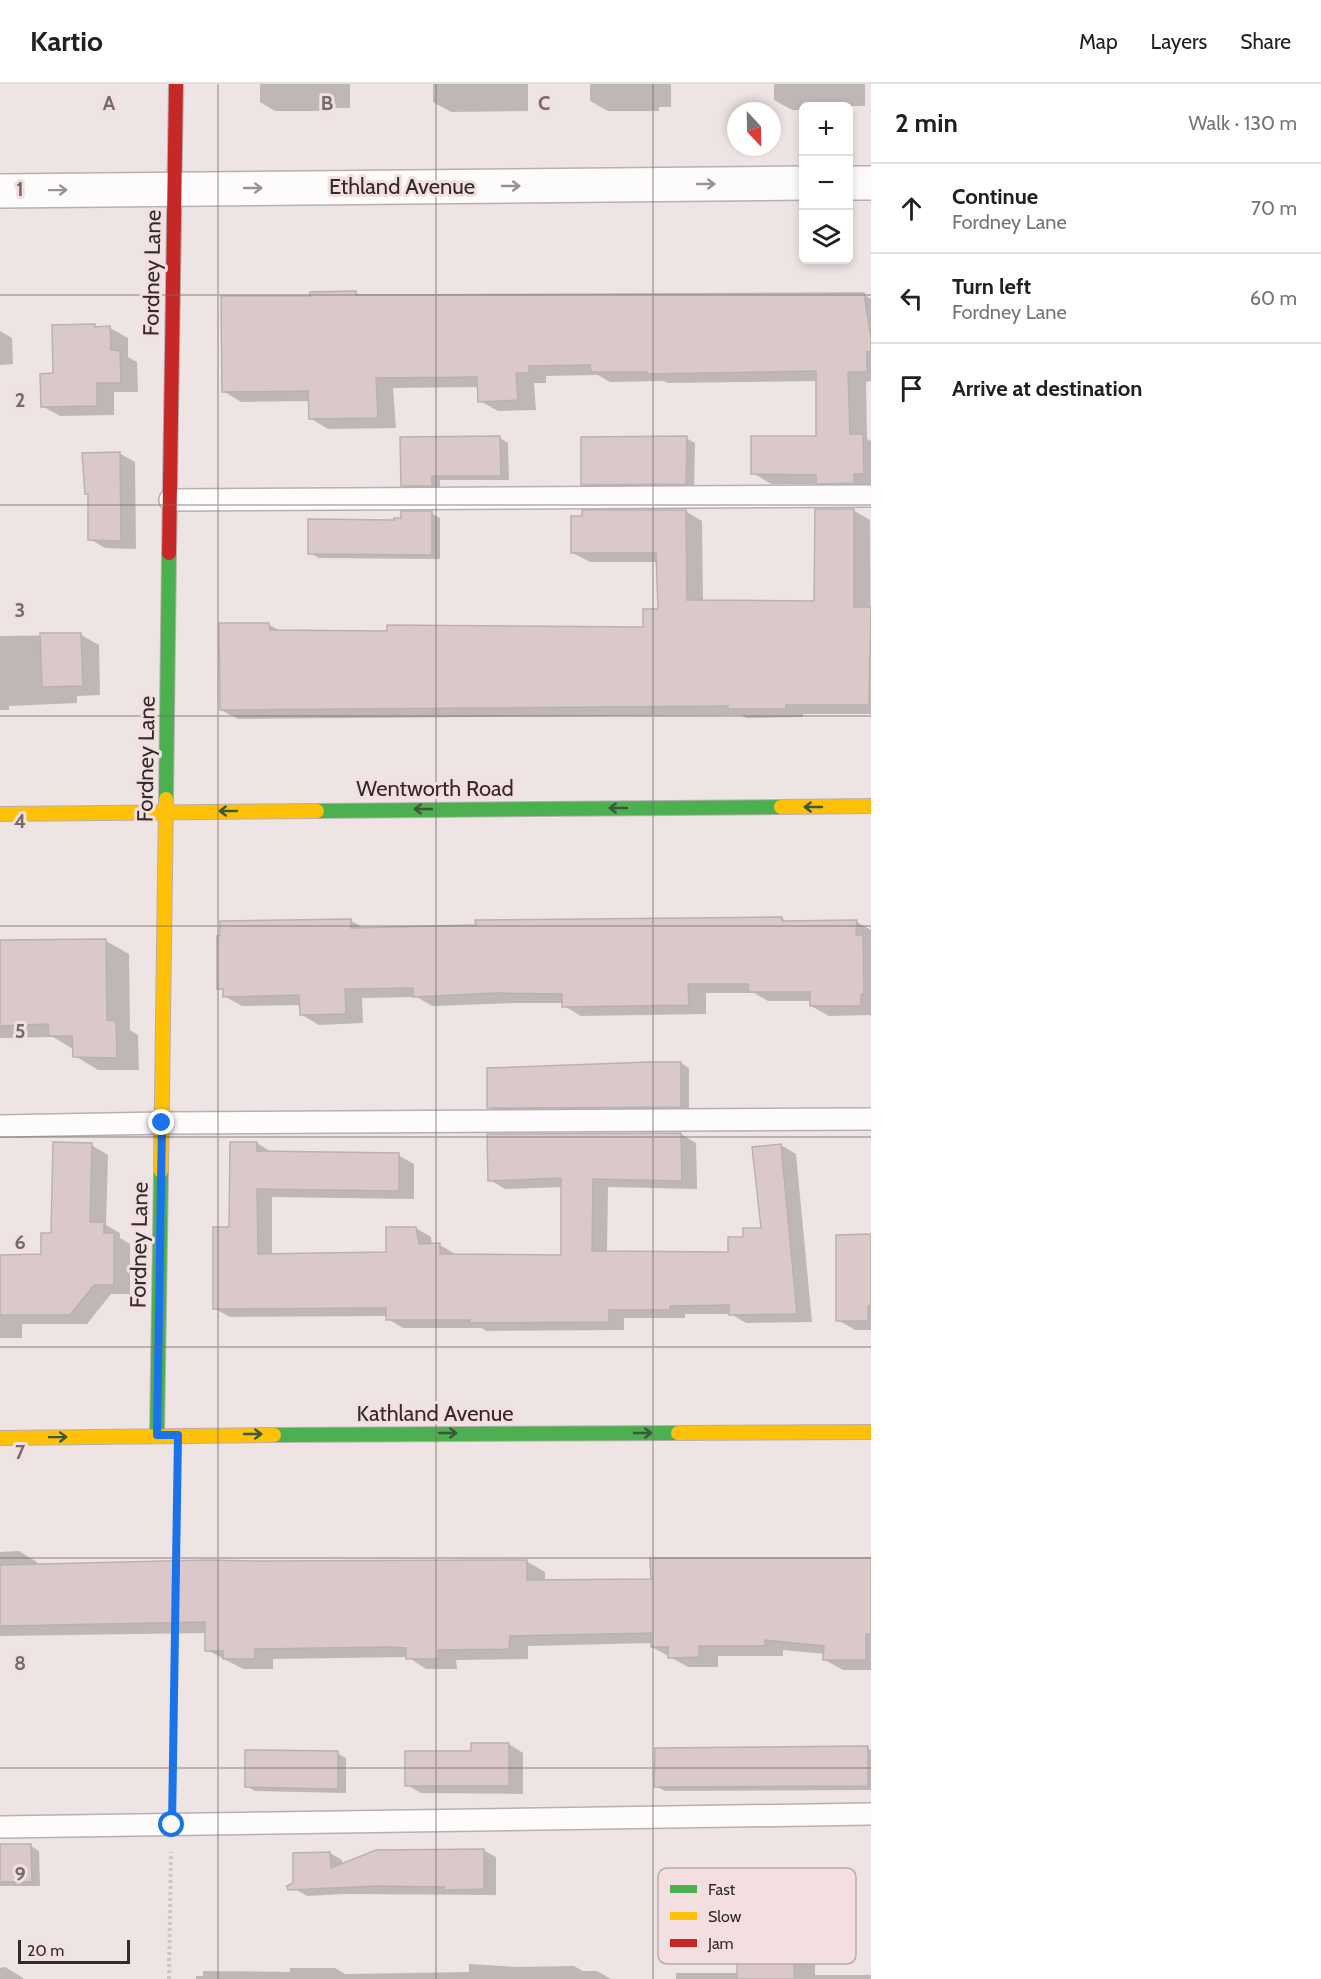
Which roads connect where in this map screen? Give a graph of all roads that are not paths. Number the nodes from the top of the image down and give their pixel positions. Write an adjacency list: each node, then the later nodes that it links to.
1 (176, 84): 5 (street, Fordney Lane)
2 (799, 183): 5 (street, Ethland Avenue, one-way to 2)
3 (853, 183): 4 (street)
4 (871, 183)
5 (174, 188): 6 (street, Ethland Avenue, one-way to 5); 8 (street, Fordney Lane)
6 (0, 191)
7 (871, 496): 8 (lane)
8 (170, 500): 10 (street, Fordney Lane)
9 (871, 806): 10 (street, Wentworth Road, one-way to 10)
10 (167, 811): 11 (street, Wentworth Road); 13 (street, Fordney Lane)
11 (0, 814)
12 (871, 1119): 13 (lane)
13 (162, 1123): 14 (lane); 16 (street, Fordney Lane)
14 (0, 1126)
15 (871, 1432): 16 (street, Kathland Avenue, one-way to 15)
16 (157, 1435): 17 (street, Kathland Avenue, one-way to 16)
17 (0, 1438)
18 (871, 1814): 19 (lane)
19 (0, 1827)

